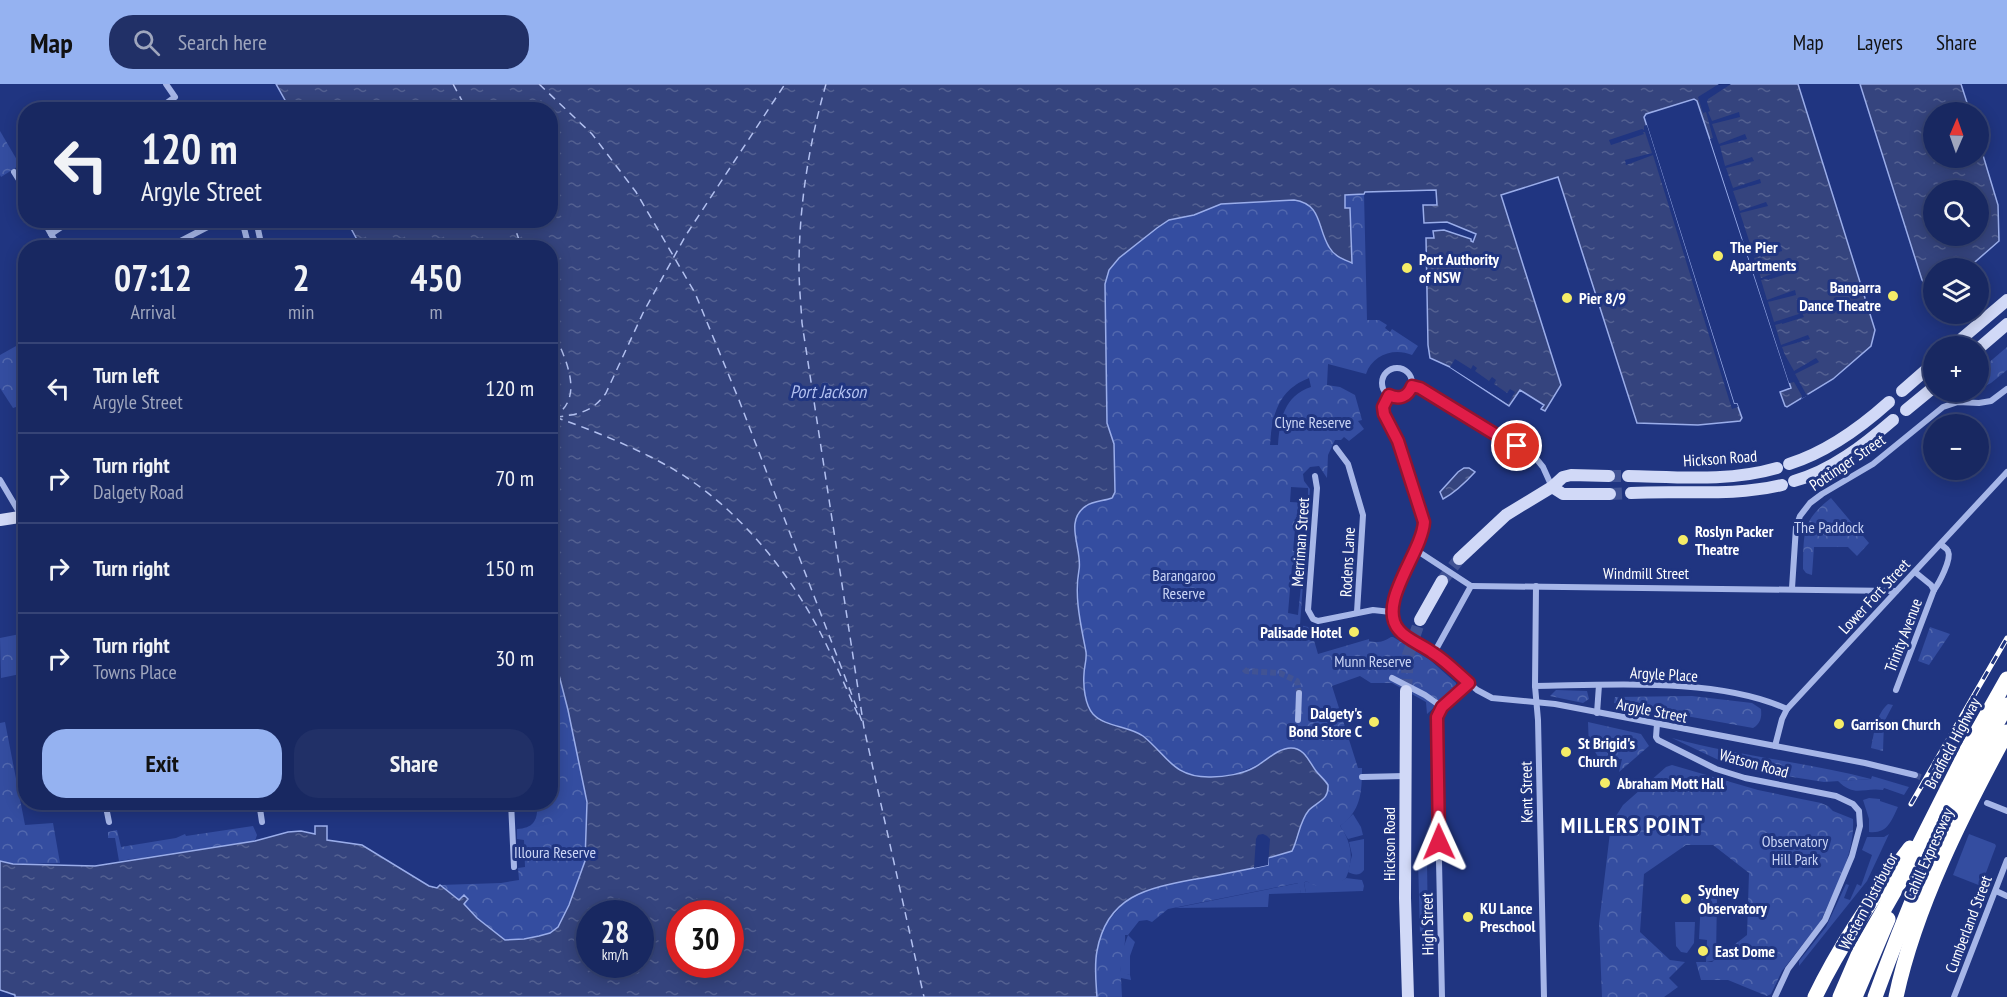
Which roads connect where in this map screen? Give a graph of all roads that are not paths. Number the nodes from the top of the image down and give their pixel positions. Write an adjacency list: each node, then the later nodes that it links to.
1 (166, 84): 2 (street)
2 (168, 102)
3 (14, 172): 4 (street)
4 (18, 178)
5 (48, 228): 8 (street)
6 (60, 228): 8 (street)
7 (206, 228): 10 (street)
8 (51, 234): 9 (street)
9 (54, 240)
10 (183, 240)
11 (2007, 300): 13 (street)
12 (2007, 324): 14 (street)
13 (1965, 336)
14 (1989, 340)
15 (1923, 373): 18 (street)
16 (1412, 386): 19 (street); 19 (street); 30 (street)
17 (2007, 389): 43 (street, Pottinger Street)
18 (1902, 391)
19 (1389, 395): 37 (street)
20 (1923, 396): 22 (street)
21 (1889, 402): 28 (street, Hickson Road)
22 (1906, 410)
23 (1893, 420): 31 (street, Hickson Road)
24 (1336, 448): 46 (street, Rodens Lane)
25 (2007, 472): 36 (street, Lower Fort Street)
26 (1315, 476): 46 (street, Merriman Street)
27 (1609, 476): 30 (street)
28 (1628, 476)
29 (0, 480): 33 (street)
30 (1552, 487): 32 (street); 38 (street)
31 (1631, 493)
32 (1610, 494)
33 (18, 508)
34 (18, 518): 35 (street)
35 (0, 520)
36 (1941, 544): 39 (street, Lower Fort Street); 44 (street, Trinity Avenue)
37 (1416, 550): 41 (street); 47 (street)
38 (1459, 559)
39 (1915, 572): 44 (street, Trinity Avenue); 45 (street, Lower Fort Street)
40 (1442, 581): 48 (street)
41 (1470, 585): 42 (street, Windmill Street); 49 (street)
42 (1536, 586): 43 (street, Windmill Street); 54 (street, Kent Street)
43 (1792, 588): 45 (street, Windmill Street)
44 (1934, 590): 55 (street, Trinity Avenue)
45 (1896, 591): 61 (street, Lower Fort Street)
46 (1357, 612): 47 (street)
47 (1391, 612): 49 (street, Argyle Street)
48 (1420, 620)
49 (1432, 651): 52 (street, Argyle Street)
50 (1392, 678): 60 (street)
51 (2007, 679): 77 (highway, Bradfield Highway)
52 (1469, 683): 58 (street, Argyle Street); 60 (street)
53 (1599, 685): 54 (street, Argyle Place); 61 (street, Argyle Place); 62 (street)
54 (1536, 686): 58 (street, Kent Street)
55 (1896, 690)
56 (1406, 691): 68 (street, Hickson Road)
57 (1299, 693): 63 (street)
58 (1536, 702): 62 (street, Argyle Street); 85 (street, Kent Street)
59 (2007, 705): 77 (highway, Bradfield Highway)
60 (1442, 707): 84 (street, High Street)
61 (1787, 709): 66 (street, Lower Fort Street)
62 (1597, 713): 64 (street, Argyle Street)
63 (1298, 720)
64 (1658, 724): 66 (street, Argyle Street); 86 (street, Watson Road)
65 (2007, 732): 77 (highway, Cahill Expressway)
66 (1775, 746): 67 (street, Argyle Street)
67 (1915, 775)
68 (1406, 776): 69 (street); 83 (street, Hickson Road)
69 (1362, 777)
70 (1987, 803): 74 (street)
71 (107, 810): 75 (street)
72 (260, 810): 76 (street)
73 (511, 810): 79 (street)
74 (2007, 811)
75 (109, 822)
76 (262, 822)
77 (1942, 829): 80 (highway, Western Distributor); 87 (highway); 90 (highway); 91 (highway, Cahill Expressway)
78 (2007, 860): 81 (street, Cumberland Street)
79 (514, 867)
80 (1906, 871): 88 (highway, Western Distributor); 89 (highway)
81 (1995, 891): 82 (street); 92 (street, Cumberland Street)
82 (2007, 896)
83 (1408, 997)
84 (1442, 997)
85 (1544, 997)
86 (1775, 997)
87 (1815, 997)
88 (1840, 997)
89 (1855, 997)
90 (1875, 997)
91 (1896, 997)
92 (1954, 997)

